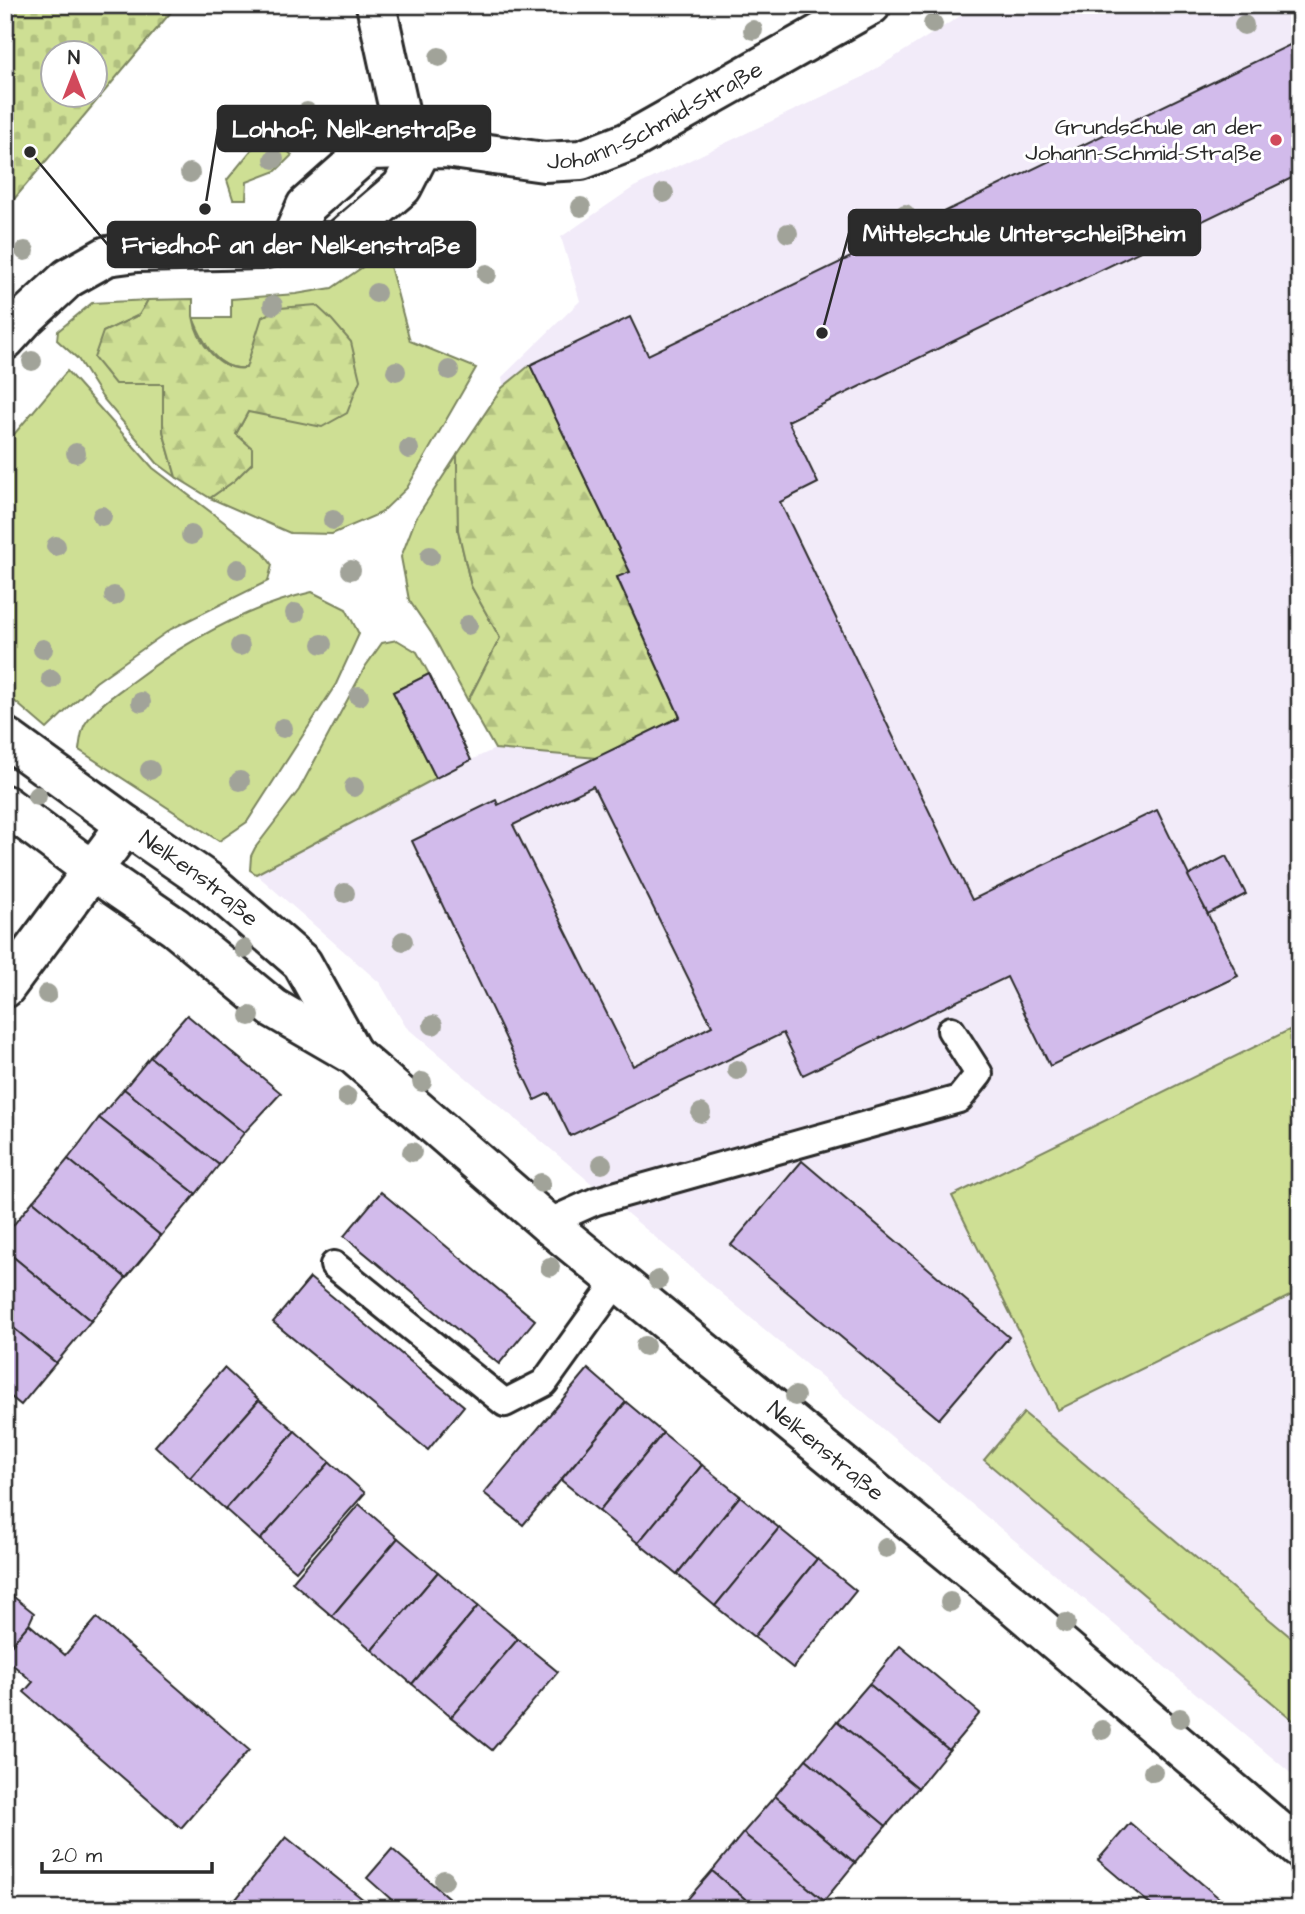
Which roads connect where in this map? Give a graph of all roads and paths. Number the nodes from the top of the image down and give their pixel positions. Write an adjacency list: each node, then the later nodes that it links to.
1 (376, 5): 3 (street)
2 (871, 5): 3 (street, Johann-Schmid-Straße)
3 (422, 149): 4 (street)
4 (5, 340)
5 (5, 737): 7 (street, Nelkenstraße)
6 (5, 805): 8 (street, Nelkenstraße)
7 (126, 825): 8 (street); 11 (street, Nelkenstraße)
8 (92, 870): 9 (street); 11 (street, Nelkenstraße)
9 (5, 988)
10 (951, 1030): 12 (lane)
11 (354, 1055): 12 (street, Nelkenstraße)
12 (547, 1223): 14 (street, Nelkenstraße)
13 (334, 1265): 14 (lane)
14 (618, 1280): 15 (street, Nelkenstraße)
15 (1300, 1849)

